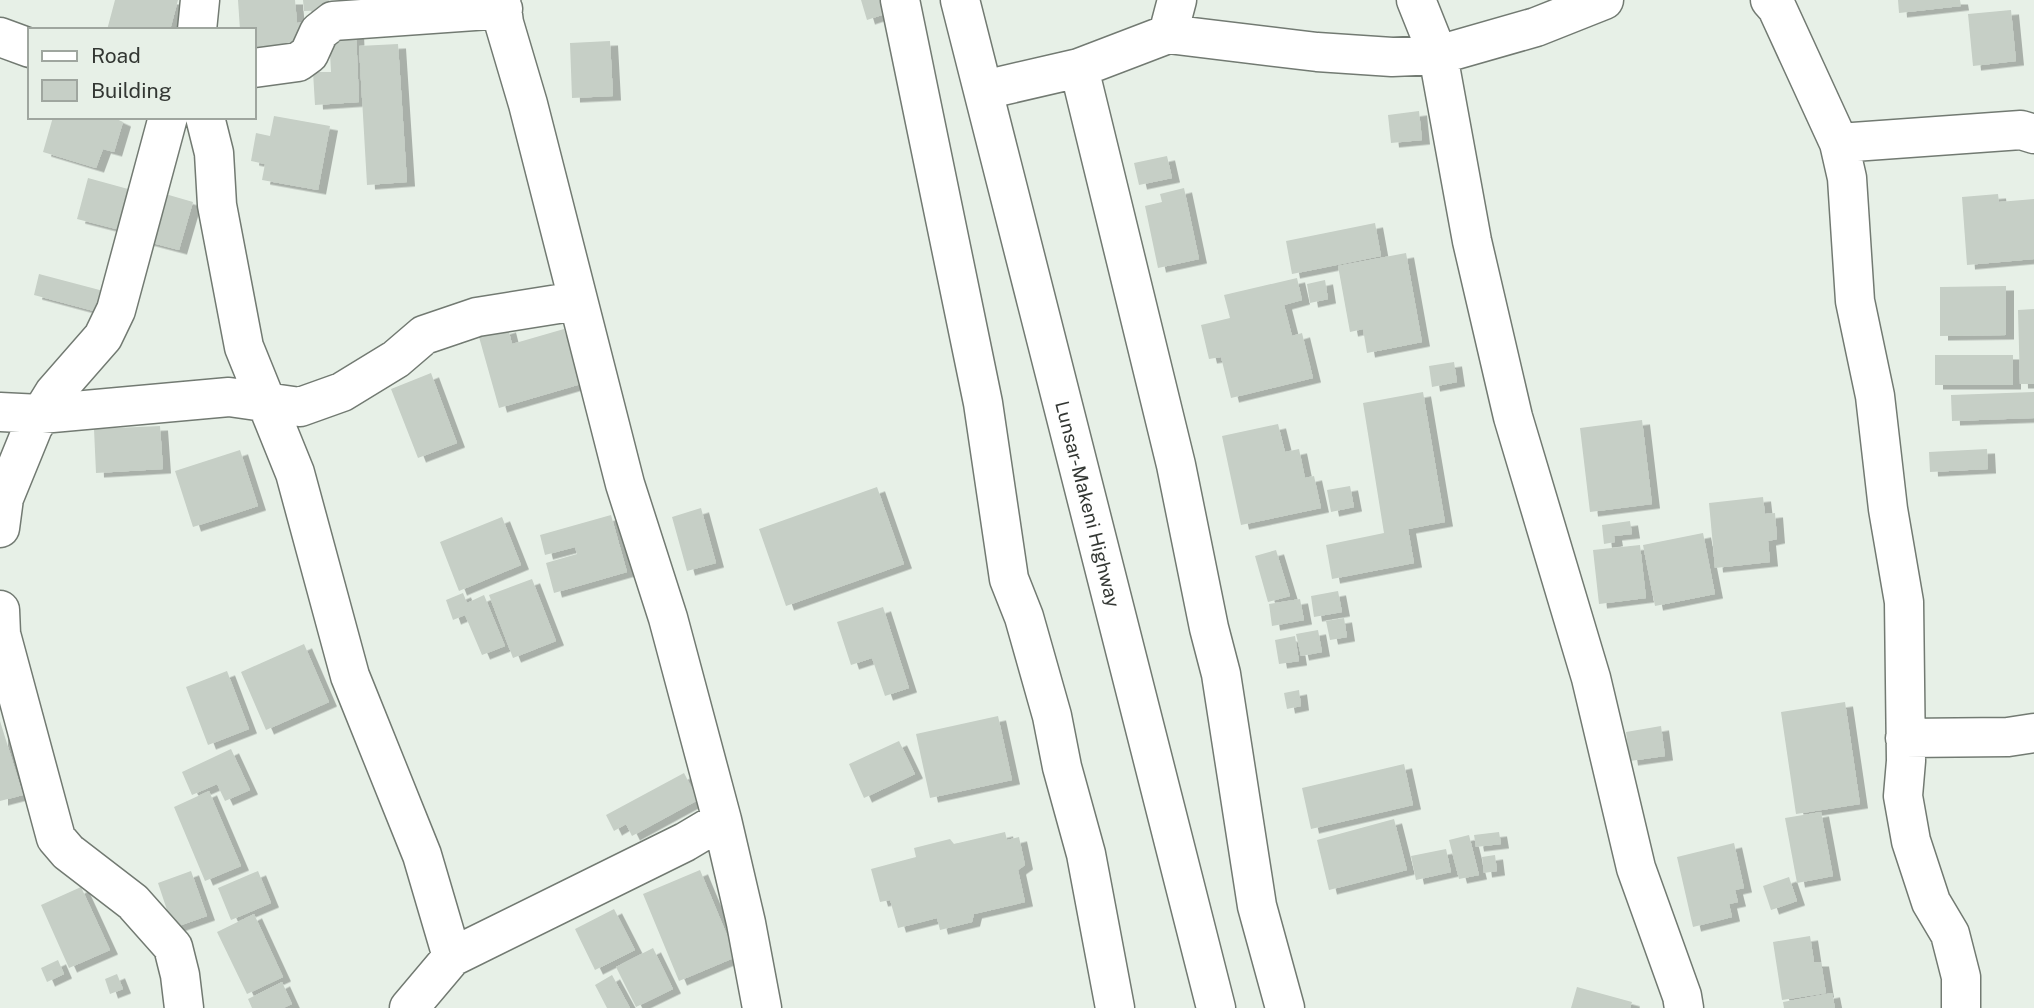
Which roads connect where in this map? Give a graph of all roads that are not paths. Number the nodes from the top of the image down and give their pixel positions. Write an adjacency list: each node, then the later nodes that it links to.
1 (200, 0): 9 (street)
2 (900, 0): 33 (street)
3 (961, 0): 15 (street, Lunsar-Makeni Highway)
4 (1416, 0): 12 (street)
5 (1604, 0): 12 (street)
6 (1770, 0): 19 (street)
7 (502, 4): 13 (street); 20 (street)
8 (1173, 17): 12 (street); 14 (street)
9 (197, 28)
10 (0, 37): 11 (street)
11 (28, 47)
12 (1438, 55): 36 (street)
13 (256, 68)
14 (1079, 68): 15 (street); 35 (street)
15 (984, 90): 34 (street, Lunsar-Makeni Highway)
16 (167, 119): 23 (street)
17 (206, 119): 21 (street)
18 (2034, 134): 19 (street)
19 (1839, 143): 27 (street)
20 (578, 301): 21 (street); 28 (street)
21 (266, 403): 23 (street); 29 (street)
22 (0, 412): 23 (street)
23 (41, 414): 24 (street)
24 (0, 528)
25 (0, 610): 30 (street)
26 (2034, 733): 27 (street)
27 (1905, 738): 37 (street)
28 (722, 820): 29 (street); 32 (street)
29 (452, 957): 31 (street)
30 (184, 1008)
31 (409, 1008)
32 (762, 1008)
33 (1115, 1008)
34 (1216, 1008)
35 (1285, 1008)
36 (1684, 1008)
37 (1961, 1008)

